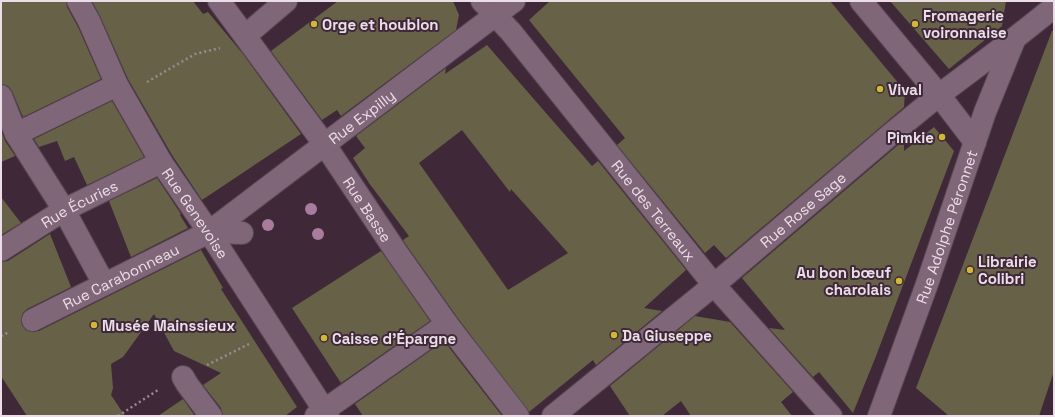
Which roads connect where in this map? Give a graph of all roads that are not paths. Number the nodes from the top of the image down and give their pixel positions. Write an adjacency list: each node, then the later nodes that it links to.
1 (78, 1): 10 (street, Rue Genevoise)
2 (219, 1): 8 (street, Rue Basse)
3 (286, 1): 8 (street)
4 (514, 1): 7 (street, Rue Expilly)
5 (861, 1): 11 (street)
6 (1054, 7): 9 (street, Rue Rose Sage)
7 (488, 9): 15 (street, Rue Expilly); 22 (street, Rue des Terreaux)
8 (245, 36): 15 (street, Rue Basse)
9 (1015, 38): 11 (street, Rue Rose Sage); 14 (street, Rue Adolphe Péronnet)
10 (119, 90): 13 (street); 16 (street, Rue Genevoise)
11 (939, 95): 14 (street); 22 (street, Rue Rose Sage)
12 (1, 96): 13 (street)
13 (16, 134): 17 (street)
14 (975, 142): 32 (street, Rue Adolphe Péronnet)
15 (325, 154): 18 (street, Rue Expilly); 24 (street, Rue Basse)
16 (161, 162): 17 (street, Rue Écuries); 18 (street, Rue Genevoise)
17 (64, 210): 20 (street, Rue Écuries); 21 (street)
18 (209, 232): 19 (street); 21 (street, Rue Carabonneau); 27 (street, Rue Genevoise)
19 (242, 232)
20 (1, 250)
21 (104, 284): 23 (street, Rue Carabonneau)
22 (714, 284): 30 (street, Rue Rose Sage); 31 (street, Rue des Terreaux)
23 (33, 320)
24 (441, 322): 27 (street); 29 (street, Rue Basse)
25 (183, 377): 28 (street)
26 (339, 384): 27 (street)
27 (322, 414)
28 (211, 416)
29 (518, 416)
30 (553, 416)
31 (831, 416)
32 (879, 416)

